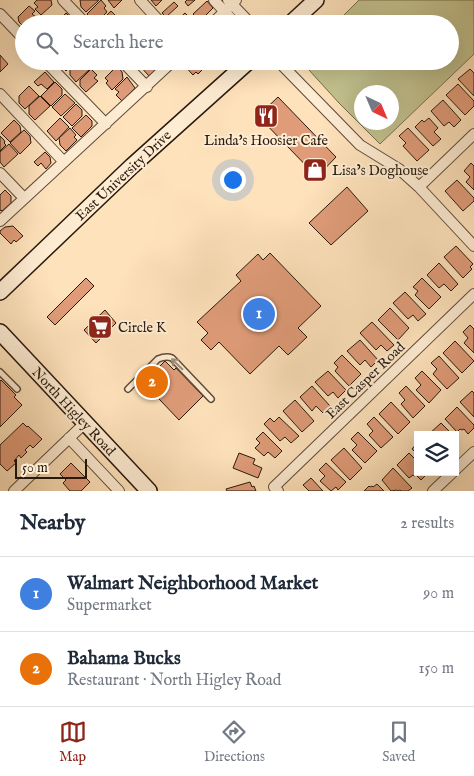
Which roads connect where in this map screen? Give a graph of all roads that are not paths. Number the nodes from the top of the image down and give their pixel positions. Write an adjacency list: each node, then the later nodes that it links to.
1 (63, 0): 7 (street)
2 (140, 0): 8 (street)
3 (214, 0): 5 (street)
4 (316, 0): 11 (main road)
5 (230, 5): 9 (street); 10 (street)
6 (0, 14): 12 (street)
7 (77, 15)
8 (154, 15)
9 (221, 15)
10 (241, 15)
11 (300, 15)
12 (15, 30)
13 (54, 70): 20 (street)
14 (131, 70): 18 (street)
15 (164, 70): 18 (street)
16 (239, 70): 28 (main road, East University Drive)
17 (287, 70): 24 (street)
18 (147, 87): 20 (street)
19 (0, 94): 22 (street)
20 (106, 124): 22 (street)
21 (474, 134): 24 (street)
22 (64, 162): 25 (street)
23 (0, 173): 25 (street)
24 (419, 187): 27 (street)
25 (24, 198): 26 (street)
26 (0, 221)
27 (474, 246)
28 (0, 292)
29 (474, 294): 40 (street, East Casper Road)
30 (0, 332): 35 (main road, North Higley Road)
31 (0, 372): 32 (lane)
32 (16, 389)
33 (128, 389): 34 (lane, one-way to 33)
34 (211, 399)
35 (85, 423): 36 (street); 43 (main road, North Higley Road)
36 (69, 438): 41 (street); 42 (street, North Higley Road)
37 (474, 452): 38 (street)
38 (459, 466)
39 (449, 476): 44 (street)
40 (276, 489)
41 (14, 491)
42 (119, 491)
43 (149, 491)
44 (433, 491)

